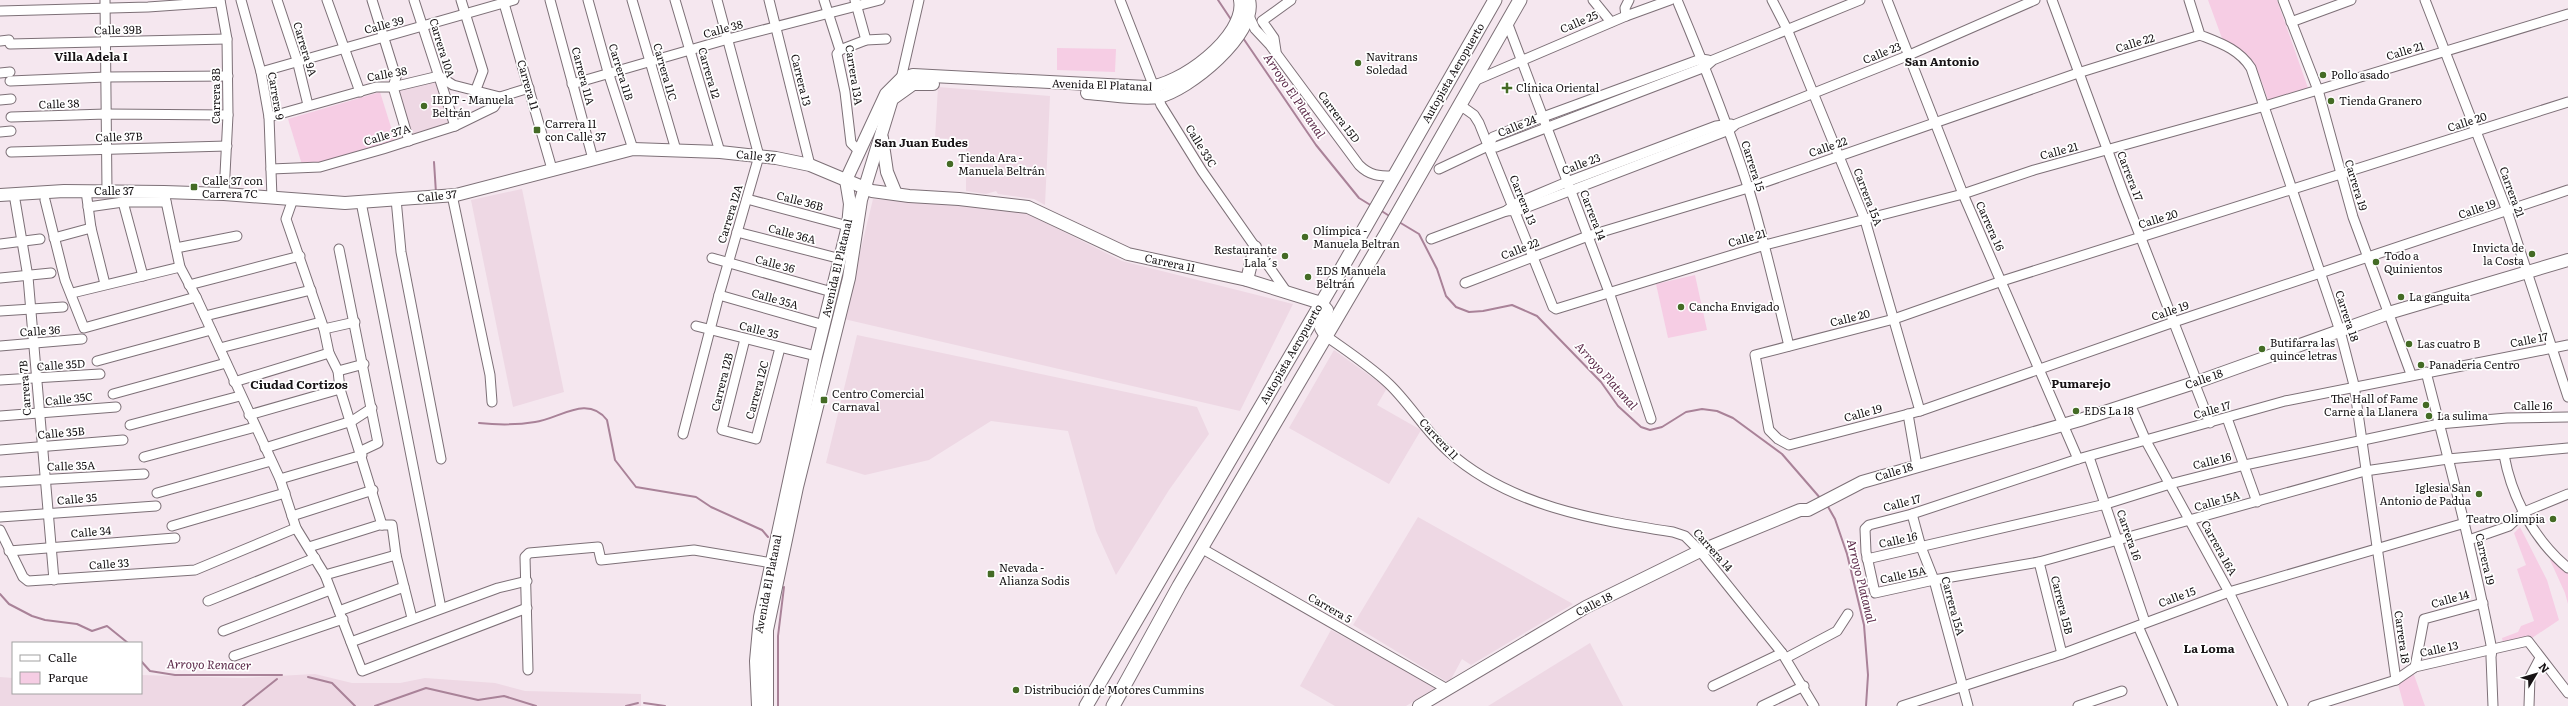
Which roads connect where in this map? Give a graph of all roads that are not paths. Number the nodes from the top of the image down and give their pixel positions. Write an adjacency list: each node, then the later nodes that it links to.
1 (241, 0): 74 (street, Carrera 9)
2 (277, 0): 69 (street, Carrera 9A)
3 (327, 0): 62 (street)
4 (372, 0): 55 (street)
5 (414, 0): 51 (street, Carrera 10A)
6 (461, 0): 44 (street)
7 (514, 0): 37 (street, Calle 39)
8 (550, 0): 83 (street, Carrera 11A)
9 (588, 0): 75 (street, Carrera 11B)
10 (632, 0): 71 (street, Carrera 11C)
11 (675, 0): 63 (street, Carrera 12)
12 (718, 0): 56 (street, Carrera 12A)
13 (769, 0): 52 (street, Carrera 13)
14 (824, 0): 45 (street, Carrera 13A)
15 (880, 0): 39 (street, Calle 38)
16 (919, 0): 81 (street)
17 (1120, 0): 89 (street, Calle 33C)
18 (1249, 0): 43 (main road, Avenida El Platanal)
19 (1289, 0): 66 (street, Carrera 15D)
20 (1495, 0): 129 (highway, Autopista Aeropuerto)
21 (1520, 0): 48 (highway, Autopista Aeropuerto)
22 (1593, 0): 49 (street)
23 (1629, 0): 47 (street)
24 (1670, 0): 47 (street, Calle 25)
25 (1677, 0): 72 (street, Carrera 15)
26 (1772, 0): 53 (street, Carrera 15A)
27 (1860, 0): 53 (street, Calle 24)
28 (1886, 0): 67 (street, Carrera 16)
29 (2035, 0): 67 (street, Calle 23)
30 (2052, 0): 77 (street, Carrera 17)
31 (2189, 0): 54 (street)
32 (2283, 0): 50 (street, Carrera 19)
33 (2351, 0): 40 (street)
34 (2425, 0): 65 (street, Carrera 21)
35 (220, 1): 36 (street); 58 (street, Carrera 8B)
36 (186, 2): 38 (street)
37 (504, 2): 44 (street, Calle 39); 85 (street, Carrera 11)
38 (148, 3): 41 (street)
39 (856, 3): 45 (street, Calle 38); 59 (street)
40 (2333, 3): 50 (street)
41 (105, 4): 42 (street); 61 (street)
42 (0, 11)
43 (1245, 11): 66 (street, Carrera 15D); 89 (main road, Avenida El Platanal)
44 (466, 14): 51 (street, Calle 39); 88 (street)
45 (827, 14): 52 (street, Calle 38); 64 (street, Carrera 13A)
46 (2568, 14): 65 (street, Calle 21)
47 (1626, 16): 49 (street, Calle 25)
48 (1507, 22): 68 (highway, Autopista Aeropuerto); 70 (street, Carrera 14)
49 (1611, 22): 70 (street, Calle 25)
50 (2292, 22): 86 (street, Carrera 19)
51 (423, 26): 55 (street, Calle 39); 79 (street, Carrera 10A)
52 (776, 28): 56 (street, Calle 38); 124 (street, Carrera 13)
53 (1787, 29): 72 (street, Calle 24); 90 (street, Carrera 15A)
54 (2200, 35): 77 (street, Calle 22); 97 (street, Carrera 18)
55 (385, 38): 62 (street, Calle 39); 84 (street)
56 (728, 39): 63 (street, Calle 38); 121 (street, Carrera 12A)
57 (886, 39): 59 (street)
58 (227, 40): 61 (street, Calle 39B); 78 (street, Carrera 8B)
59 (866, 40): 64 (street)
60 (6, 42): 61 (street, Calle 39B)
61 (104, 42): 80 (street)
62 (344, 48): 69 (street, Calle 39); 87 (street)
63 (690, 50): 71 (street, Calle 38); 119 (street, Carrera 12)
64 (840, 50): 120 (street, Carrera 13A)
65 (2445, 51): 86 (street, Calle 21); 110 (street, Carrera 21)
66 (1276, 53): 129 (street, Carrera 15D)
67 (1907, 56): 90 (street, Calle 23); 103 (street, Carrera 16)
68 (1487, 58): 73 (street); 82 (highway, Autopista Aeropuerto)
69 (297, 60): 74 (street, Calle 39); 95 (street, Carrera 9A)
70 (1521, 60): 73 (street, Calle 25); 102 (street, Carrera 14)
71 (649, 61): 75 (street, Calle 38); 116 (street, Carrera 11C)
72 (1703, 63): 102 (street, Calle 24); 105 (street, Carrera 15); 106 (street, Calle 24)
73 (1498, 69): 82 (street, Calle 25)
74 (261, 72): 101 (street, Carrera 9)
75 (608, 72): 83 (street, Calle 38); 114 (street, Carrera 11B)
76 (0, 73): 80 (street)
77 (2078, 73): 103 (street, Calle 22); 117 (street, Carrera 17)
78 (228, 76): 80 (street); 99 (street, Carrera 8B)
79 (439, 76): 84 (street, Calle 38); 88 (street); 104 (street, Carrera 10A)
80 (106, 77): 98 (street)
81 (901, 79): 89 (main road, Avenida El Platanal); 120 (main road)
82 (1473, 81): 96 (highway, Autopista Aeropuerto)
83 (572, 84): 123 (street, Carrera 11A)
84 (392, 87): 87 (street, Calle 38); 111 (street)
85 (529, 88): 91 (street); 126 (street, Carrera 11)
86 (2318, 90): 97 (street, Calle 21); 130 (street, Carrera 19)
87 (360, 92): 95 (street, Calle 38)
88 (475, 92): 91 (street)
89 (1155, 92): 108 (main road, Avenida El Platanal); 170 (street, Calle 33C)
90 (1812, 93): 105 (street, Calle 23); 122 (street, Carrera 15A)
91 (500, 97): 104 (street, Calle 37A)
92 (11, 99): 93 (street)
93 (0, 100)
94 (2568, 102): 110 (street, Calle 20)
95 (308, 105): 101 (street, Calle 38)
96 (1460, 105): 113 (street, Carrera 13); 215 (highway, Autopista Aeropuerto)
97 (2265, 106): 117 (street, Calle 21); 136 (street, Carrera 18)
98 (106, 114): 99 (street, Calle 38); 100 (street, Calle 38); 115 (street)
99 (228, 115): 112 (street, Carrera 8B)
100 (11, 117)
101 (269, 117): 125 (street, Carrera 9)
102 (1543, 117): 106 (street, Carrera 14); 113 (street, Calle 24)
103 (1934, 125): 122 (street, Calle 22); 142 (street, Carrera 16)
104 (455, 126): 111 (street, Calle 37A)
105 (1730, 126): 132 (street, Calle 23); 134 (street, Carrera 15)
106 (1546, 127): 113 (street, Calle 24); 132 (street, Carrera 14)
107 (11, 131): 109 (street)
108 (882, 131): 133 (main road, Avenida El Platanal); 141 (main road)
109 (0, 132)
110 (2477, 132): 130 (street, Calle 20); 155 (street, Carrera 21)
111 (409, 141): 125 (street, Calle 37A)
112 (227, 146): 115 (street, Calle 37B); 140 (street, Carrera 8B)
113 (1488, 146): 127 (street); 154 (street, Carrera 13)
114 (633, 149): 116 (main road, Calle 37); 123 (main road, Calle 37)
115 (108, 150): 118 (street, Calle 37B); 135 (street)
116 (676, 150): 119 (main road, Calle 37)
117 (2108, 150): 142 (street, Calle 21); 163 (street, Carrera 17)
118 (11, 152)
119 (720, 152): 121 (main road, Calle 37)
120 (860, 152): 131 (main road)
121 (758, 156): 124 (main road, Calle 37); 149 (street, Carrera 12A)
122 (1839, 156): 134 (street, Calle 22); 157 (street, Carrera 15A)
123 (593, 159): 126 (main road, Calle 37)
124 (810, 165): 128 (main road, Calle 37)
125 (271, 169): 146 (street, Carrera 9)
126 (552, 169): 144 (main road, Calle 37)
127 (1439, 169)
128 (826, 172): 131 (main road, Calle 37); 156 (main road)
129 (1393, 176): 199 (highway, Autopista Aeropuerto)
130 (2340, 176): 136 (street, Calle 20); 176 (street, Carrera 19)
131 (846, 180): 133 (main road, Calle 37); 156 (main road, Avenida El Platanal)
132 (1569, 186): 154 (street, Calle 23); 162 (street, Carrera 14)
133 (864, 188): 141 (main road, Carrera 11); 288 (main road, Avenida El Platanal)
134 (1748, 188): 162 (street, Calle 22); 169 (street, Carrera 15)
135 (108, 190): 138 (main road, Calle 37); 145 (main road, Calle 37)
136 (2293, 190): 163 (street, Calle 20); 183 (street, Carrera 18)
137 (2568, 190): 155 (street, Calle 19)
138 (86, 191): 139 (main road, Calle 37); 153 (street)
139 (14, 194): 143 (main road, Calle 37); 167 (street, Carrera 7B)
140 (224, 194): 145 (main road, Calle 37); 146 (main road, Calle 37)
141 (896, 194): 187 (main road, Carrera 11)
142 (1963, 194): 157 (street, Calle 21); 188 (street, Carrera 16)
143 (0, 195)
144 (452, 195): 148 (main road, Calle 37); 244 (street)
145 (165, 197): 151 (street); 171 (street)
146 (272, 198): 147 (main road, Calle 37)
147 (293, 199): 152 (main road, Calle 37); 173 (street)
148 (396, 199): 152 (main road, Calle 37); 276 (street)
149 (747, 199): 158 (street, Calle 36B); 160 (street, Carrera 12A)
150 (45, 200): 164 (street)
151 (124, 202): 153 (street); 184 (street)
152 (361, 202): 333 (street)
153 (88, 207): 159 (street)
154 (1510, 210): 166 (street, Calle 23); 174 (street, Carrera 13)
155 (2507, 211): 176 (street, Calle 19); 181 (street, Carrera 21)
156 (850, 214): 158 (main road, Avenida El Platanal)
157 (1865, 220): 169 (street, Calle 21); 206 (street, Carrera 15A)
158 (848, 226): 177 (main road, Avenida El Platanal)
159 (91, 228): 164 (street); 190 (street)
160 (737, 232): 177 (street, Calle 36A); 179 (street, Carrera 12A)
161 (237, 236): 171 (street)
162 (1588, 236): 174 (street, Calle 22); 195 (street, Carrera 14)
163 (2141, 237): 188 (street, Calle 20); 208 (street, Carrera 17)
164 (54, 238): 196 (street)
165 (40, 239): 167 (street)
166 (1432, 239)
167 (24, 242): 168 (street); 185 (street, Carrera 7B)
168 (0, 244)
169 (1765, 245): 195 (street, Calle 21); 221 (street, Carrera 15)
170 (1255, 247): 187 (main road); 193 (street, Calle 33C)
171 (176, 248): 180 (street)
172 (339, 249): 207 (street)
173 (300, 256): 191 (street); 192 (street)
174 (1533, 257): 189 (street, Calle 22); 202 (street, Carrera 13)
175 (712, 258): 179 (street, Calle 36)
176 (2368, 258): 183 (street, Calle 19); 204 (street, Carrera 19)
177 (841, 260): 194 (main road, Avenida El Platanal)
178 (2568, 260): 181 (main road, Calle 18)
179 (727, 263): 194 (street, Calle 36); 197 (street, Carrera 12A)
180 (180, 267): 184 (street); 191 (street)
181 (2527, 271): 204 (main road, Calle 18); 222 (street, Carrera 21)
182 (51, 273): 185 (street)
183 (2320, 273): 208 (street, Calle 19); 214 (street, Carrera 18)
184 (143, 276): 190 (street)
185 (28, 277): 186 (street); 201 (street, Carrera 7B)
186 (0, 278)
187 (1247, 280): 193 (main road, Carrera 11)
188 (2002, 281): 206 (street, Calle 20); 230 (street, Carrera 16)
189 (1465, 283)
190 (105, 284): 196 (street)
191 (189, 285): 198 (street)
192 (311, 290): 205 (street); 210 (street)
193 (1286, 291): 199 (main road, Carrera 11)
194 (832, 292): 209 (main road, Avenida El Platanal)
195 (1609, 292): 202 (street, Calle 21); 255 (street, Carrera 14)
196 (72, 293): 198 (street)
197 (718, 295): 209 (street, Calle 35A); 212 (street, Carrera 12A)
198 (196, 297): 205 (street)
199 (1321, 303): 215 (main road); 358 (highway, Autopista Aeropuerto)
200 (63, 307): 201 (street)
201 (31, 309): 203 (street); 218 (street, Carrera 7B)
202 (1556, 309)
203 (0, 311)
204 (2389, 313): 214 (main road, Calle 18); 234 (street, Carrera 19)
205 (205, 316): 213 (street)
206 (1894, 319): 221 (street, Calle 20); 248 (street, Carrera 15A)
207 (355, 322): 210 (street); 229 (street)
208 (2174, 322): 230 (street, Calle 19); 238 (street, Carrera 17)
209 (824, 325): 226 (main road, Avenida El Platanal)
210 (322, 326): 223 (street); 225 (street)
211 (696, 326): 212 (street, Calle 35)
212 (709, 329): 217 (street, Calle 35); 262 (street, Carrera 12A)
213 (211, 330): 223 (street); 227 (street)
214 (2340, 331): 238 (main road, Calle 18); 239 (street, Carrera 18)
215 (1326, 336): 282 (street, Carrera 11); 314 (highway, Autopista Aeropuerto)
216 (82, 339): 218 (street, Calle 36)
217 (745, 339): 224 (street, Calle 35); 263 (street, Carrera 12B)
218 (34, 344): 220 (street, Calle 36); 235 (street, Carrera 7B)
219 (2568, 345): 222 (street, Calle 17)
220 (0, 346)
221 (1789, 346): 264 (street, Calle 20)
222 (2553, 347): 232 (street, Calle 17); 243 (street, Carrera 21)
223 (220, 348): 228 (street)
224 (780, 348): 226 (street, Calle 35); 263 (street, Carrera 12C)
225 (329, 354): 231 (street); 237 (street)
226 (816, 356): 288 (main road, Avenida El Platanal)
227 (97, 361)
228 (226, 363): 237 (street); 241 (street)
229 (364, 364): 231 (street); 247 (street)
230 (2040, 368): 248 (street, Calle 19); 260 (street, Carrera 16)
231 (338, 371): 240 (street)
232 (2426, 372): 234 (street, Calle 17); 258 (street, Carrera 19)
233 (100, 374): 235 (street, Calle 35D)
234 (2411, 374): 239 (street, Calle 17)
235 (37, 378): 236 (street, Calle 35D); 249 (street, Carrera 7B)
236 (0, 380)
237 (234, 382): 242 (street)
238 (2196, 382): 245 (main road, Calle 18); 257 (street, Carrera 17)
239 (2354, 385): 254 (street, Calle 17); 267 (street, Carrera 18)
240 (340, 389): 251 (street); 256 (street)
241 (113, 394)
242 (240, 396): 251 (street); 259 (street)
243 (2568, 397)
244 (492, 402)
245 (2130, 404): 260 (main road, Calle 18); 266 (street, Carrera 16A)
246 (116, 407): 249 (street, Calle 35C)
247 (372, 408): 256 (street); 272 (street)
248 (1920, 410): 250 (street, Calle 19)
249 (39, 414): 252 (street, Calle 35C); 268 (street, Carrera 7B)
250 (1908, 414): 264 (street, Calle 19); 281 (street)
251 (249, 415): 261 (street)
252 (0, 416)
253 (2568, 417): 258 (street, Calle 16)
254 (2227, 418): 257 (street, Calle 17); 280 (street)
255 (1651, 419)
256 (352, 421): 269 (street); 272 (street)
257 (2210, 423): 266 (street, Calle 17)
258 (2439, 424): 267 (street, Calle 16); 278 (street, Carrera 19)
259 (130, 425)
260 (2064, 425): 277 (street, Carrera 16); 281 (main road, Calle 18)
261 (255, 427): 269 (street); 275 (street)
262 (683, 434)
263 (756, 439)
264 (1778, 439)
265 (123, 440): 268 (street, Calle 35B)
266 (2146, 440): 274 (street, Calle 17); 289 (street, Carrera 16A)
267 (2361, 441): 280 (street, Calle 16); 283 (street, Carrera 18)
268 (42, 447): 271 (street, Calle 35B); 285 (street, Carrera 7B)
269 (265, 448): 279 (street)
270 (2568, 448): 273 (street, Calle 15A)
271 (0, 450)
272 (361, 453): 286 (street); 290 (street)
273 (2504, 454): 278 (street, Calle 15A); 297 (street)
274 (2088, 456): 277 (street, Calle 17); 295 (street, Carrera 16)
275 (144, 458)
276 (441, 459)
277 (2078, 459): 299 (street, Calle 17)
278 (2448, 459): 283 (street, Calle 15A); 303 (street, Carrera 19)
279 (271, 461): 286 (street); 291 (street)
280 (2245, 465): 289 (street, Calle 16); 294 (street)
281 (1917, 466): 317 (main road, Calle 18)
282 (1469, 469): 317 (street, Carrera 14)
283 (2365, 471): 294 (street, Calle 15A); 315 (street, Carrera 18)
284 (144, 474): 285 (street, Calle 35A)
285 (45, 479): 287 (street, Calle 35A); 298 (street, Carrera 7B)
286 (280, 479): 292 (street)
287 (0, 482)
288 (795, 483): 322 (main road, Avenida El Platanal); 357 (main road, Avenida El Platanal)
289 (2170, 484): 295 (street, Calle 16); 302 (street, Carrera 16A)
290 (373, 490): 300 (street); 304 (street)
291 (157, 493)
292 (285, 493): 300 (street); 305 (street)
293 (2568, 494): 297 (street)
294 (2257, 502): 302 (street, Calle 15A)
295 (2106, 504): 310 (street, Carrera 16); 313 (street, Calle 16)
296 (156, 506): 298 (street, Calle 35)
297 (2524, 512): 309 (street); 323 (street)
298 (49, 514): 301 (street, Calle 35); 311 (street, Carrera 7B)
299 (1912, 514): 313 (street, Carrera 15A); 320 (street, Calle 17)
300 (292, 516): 306 (street)
301 (0, 517)
302 (2191, 522): 310 (street, Calle 15A); 330 (street, Carrera 16A)
303 (2465, 522): 309 (street, Carrera 19); 315 (street, Calle 15)
304 (382, 525): 312 (street); 318 (street)
305 (172, 526)
306 (296, 528): 312 (street); 325 (street, Calle 33)
307 (0, 530): 316 (street)
308 (175, 538): 311 (street, Calle 34)
309 (2469, 540): 332 (street, Carrera 19)
310 (2118, 541): 321 (street, Calle 15A); 338 (street, Carrera 16)
311 (52, 547): 316 (street, Calle 34); 325 (street, Carrera 7B)
312 (309, 547): 319 (street)
313 (1921, 547): 320 (street, Calle 16); 326 (street, Carrera 15A)
314 (1201, 548): 352 (street, Carrera 5); 359 (highway, Autopista Aeropuerto)
315 (2377, 548): 330 (street, Calle 15); 348 (street, Carrera 18)
316 (9, 551): 325 (street, Calle 33)
317 (1700, 551): 343 (street, Carrera 14); 352 (main road, Calle 18)
318 (396, 555): 324 (street); 328 (street)
319 (315, 558): 324 (street); 331 (street)
320 (1867, 559): 326 (street, Calle 15A)
321 (2039, 562): 326 (street, Calle 15A); 342 (street, Carrera 15B)
322 (772, 563): 327 (street); 356 (main road, Avenida El Platanal)
323 (2568, 568)
324 (325, 575): 329 (street)
325 (54, 580)
326 (1934, 580): 351 (street, Carrera 15A)
327 (527, 581): 333 (street); 334 (street)
328 (404, 587): 336 (street); 337 (street)
329 (330, 590): 336 (street); 339 (street)
330 (2229, 592): 338 (street, Calle 15); 367 (street, Carrera 16A)
331 (208, 601)
332 (2483, 603): 341 (street, Carrera 19); 346 (street, Calle 14)
333 (440, 608): 337 (street)
334 (527, 608): 340 (street); 347 (street)
335 (1848, 614): 343 (street)
336 (341, 615): 340 (street); 344 (street)
337 (412, 618): 340 (street)
338 (2142, 624): 342 (street, Calle 15); 366 (street, Carrera 16)
339 (223, 631)
340 (351, 642)
341 (2492, 650): 345 (street, Calle 13); 346 (street, Calle 13); 369 (street, Carrera 19)
342 (2062, 654): 351 (street, Calle 15)
343 (1784, 655): 349 (street); 350 (street, Carrera 14)
344 (234, 656)
345 (2540, 658): 354 (street); 370 (street)
346 (2415, 667): 348 (street, Calle 13)
347 (528, 670)
348 (2396, 680): 368 (street, Calle 13)
349 (1713, 686)
350 (1804, 686): 361 (street); 362 (street, Carrera 14)
351 (1962, 687): 363 (street, Calle 15); 364 (street, Carrera 15A)
352 (1447, 689): 360 (main road, Calle 18)
353 (2122, 691): 355 (street)
354 (2568, 693)
355 (2100, 702): 365 (street)
356 (758, 706)
357 (767, 706)
358 (1086, 706)
359 (1113, 706)
360 (1419, 706)
361 (1762, 706)
362 (1814, 706)
363 (1902, 706)
364 (1968, 706)
365 (2078, 706)
366 (2173, 706)
367 (2283, 706)
368 (2313, 706)
369 (2493, 706)
370 (2529, 706)

